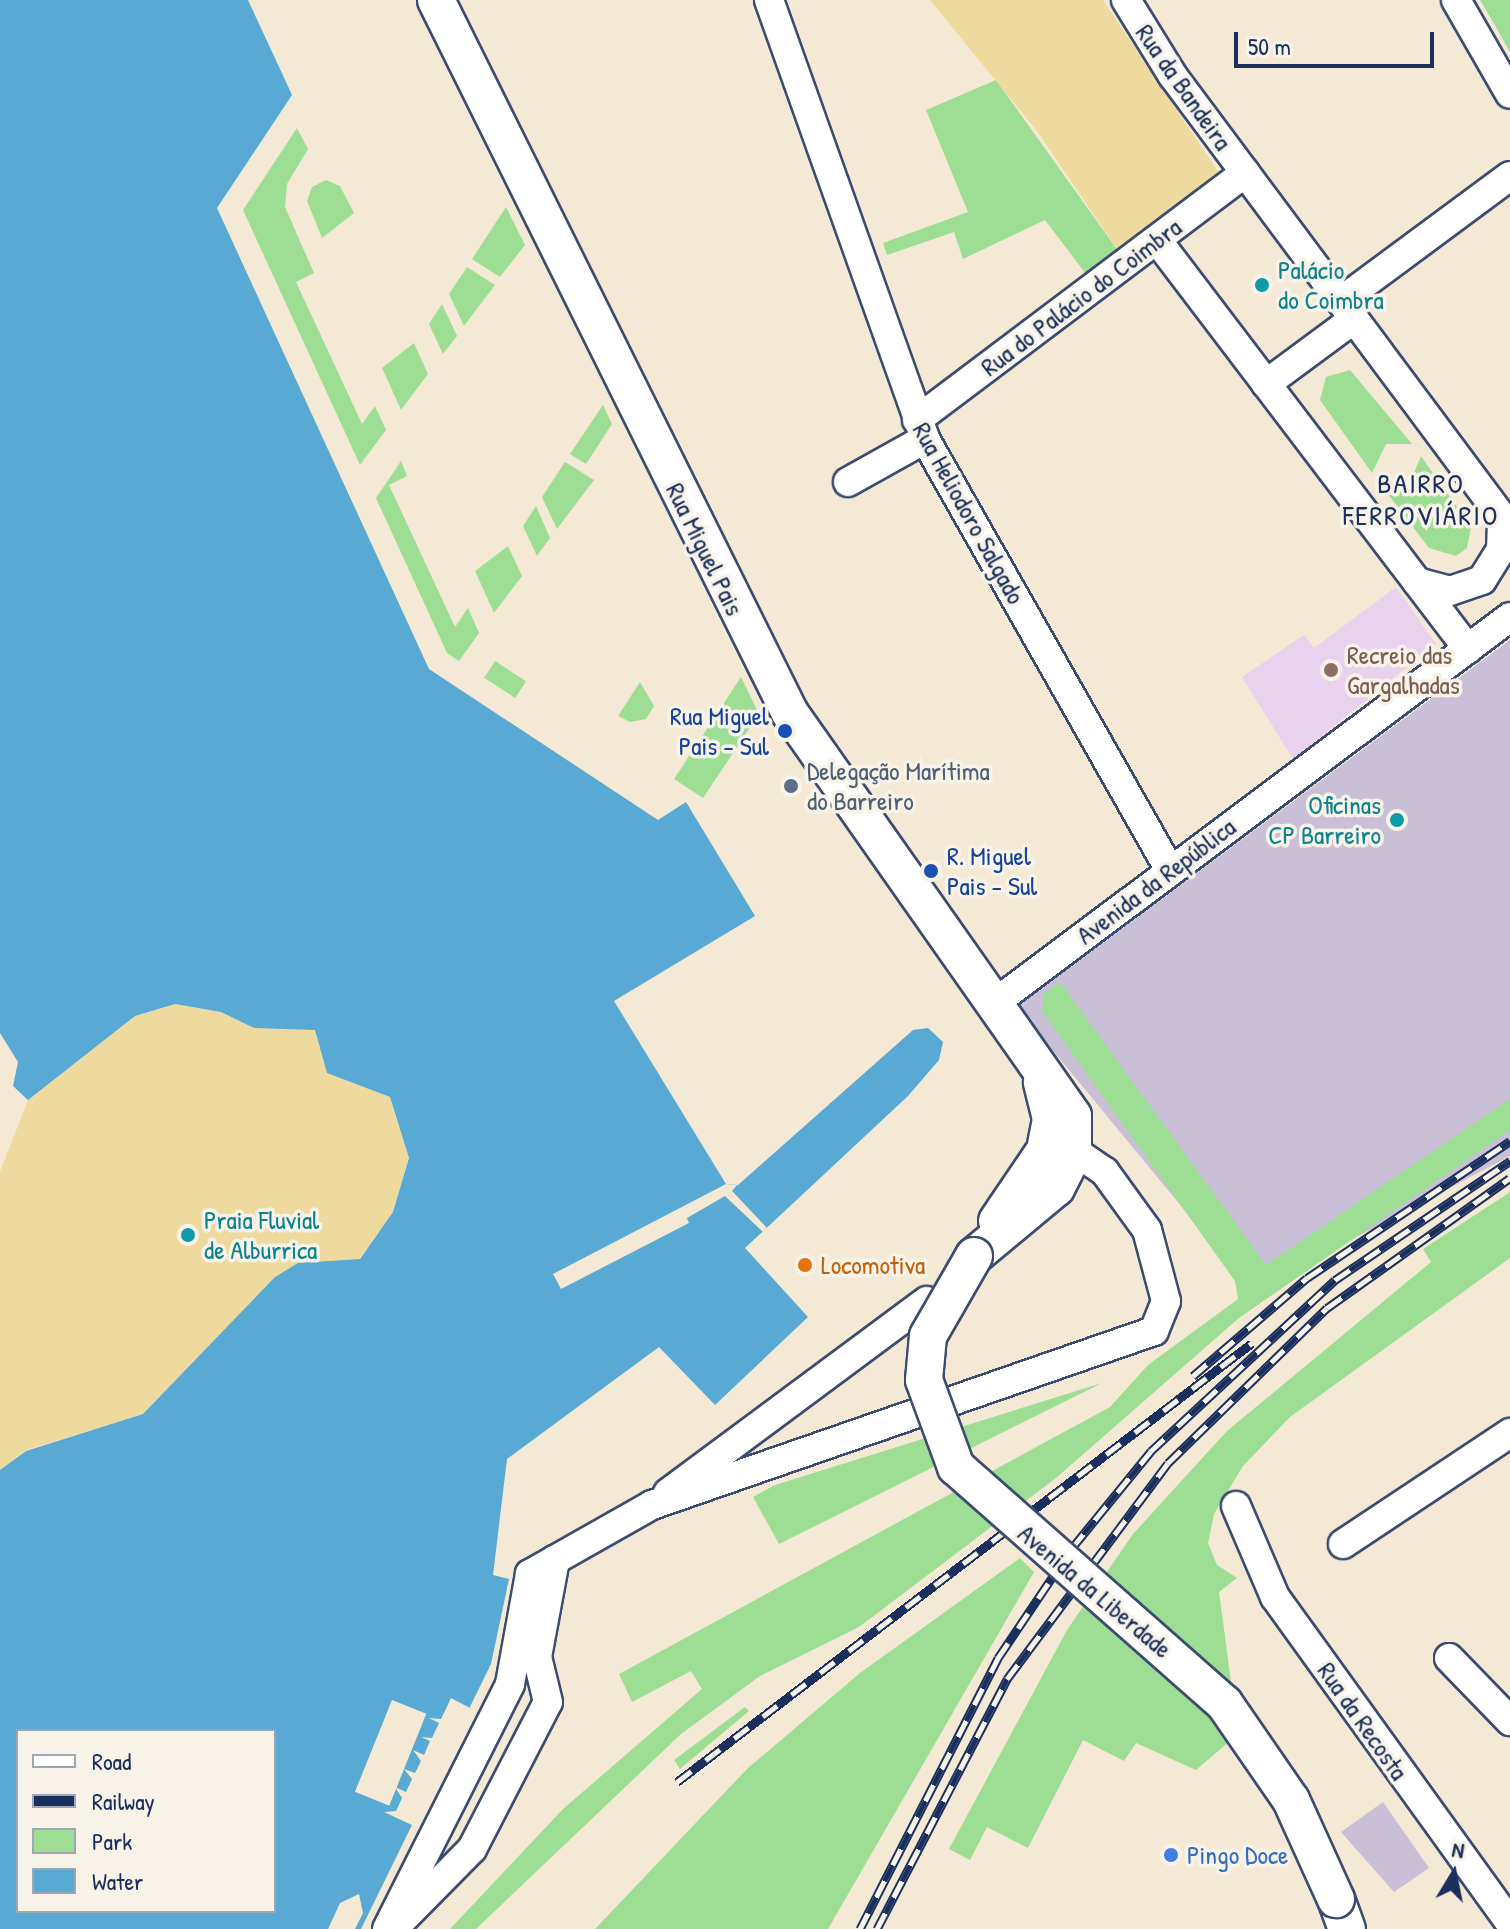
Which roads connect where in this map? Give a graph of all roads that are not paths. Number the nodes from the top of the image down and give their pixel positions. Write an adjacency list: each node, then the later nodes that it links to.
1 (436, 0): 18 (street, Rua Miguel Pais)
2 (769, 0): 11 (street, Rua Heliodoro Salgado)
3 (1126, 0): 6 (street, Rua da Bandeira)
4 (1456, 0): 5 (street)
5 (1510, 94)
6 (1245, 173): 8 (street, Rua do Palácio do Coimbra); 9 (street, Rua da Bandeira)
7 (1510, 176): 9 (street)
8 (1157, 240): 10 (street); 11 (street, Rua do Palácio do Coimbra)
9 (1347, 310): 10 (street); 13 (street, Rua da Bandeira)
10 (1266, 384): 14 (street)
11 (921, 430): 12 (street, Rua do Palácio do Coimbra); 17 (street, Rua Heliodoro Salgado)
12 (848, 482)
13 (1506, 522): 14 (street)
14 (1417, 582): 16 (street)
15 (1510, 617): 16 (street, Avenida da República)
16 (1468, 649): 17 (street, Avenida da República)
17 (1169, 869): 18 (street, Avenida da República)
18 (996, 1002): 19 (street, Rua Miguel Pais)
19 (1062, 1141): 22 (street); 28 (street, Avenida da Liberdade, bridge)
20 (927, 1301): 22 (street)
21 (1510, 1433): 24 (street)
22 (652, 1505): 25 (street)
23 (1236, 1506): 29 (street, Rua da Recosta)
24 (1343, 1544)
25 (555, 1560): 30 (street); 30 (street)
26 (1449, 1658): 27 (street)
27 (1510, 1721)
28 (1346, 1918)
29 (1510, 1923)
30 (390, 1929)

